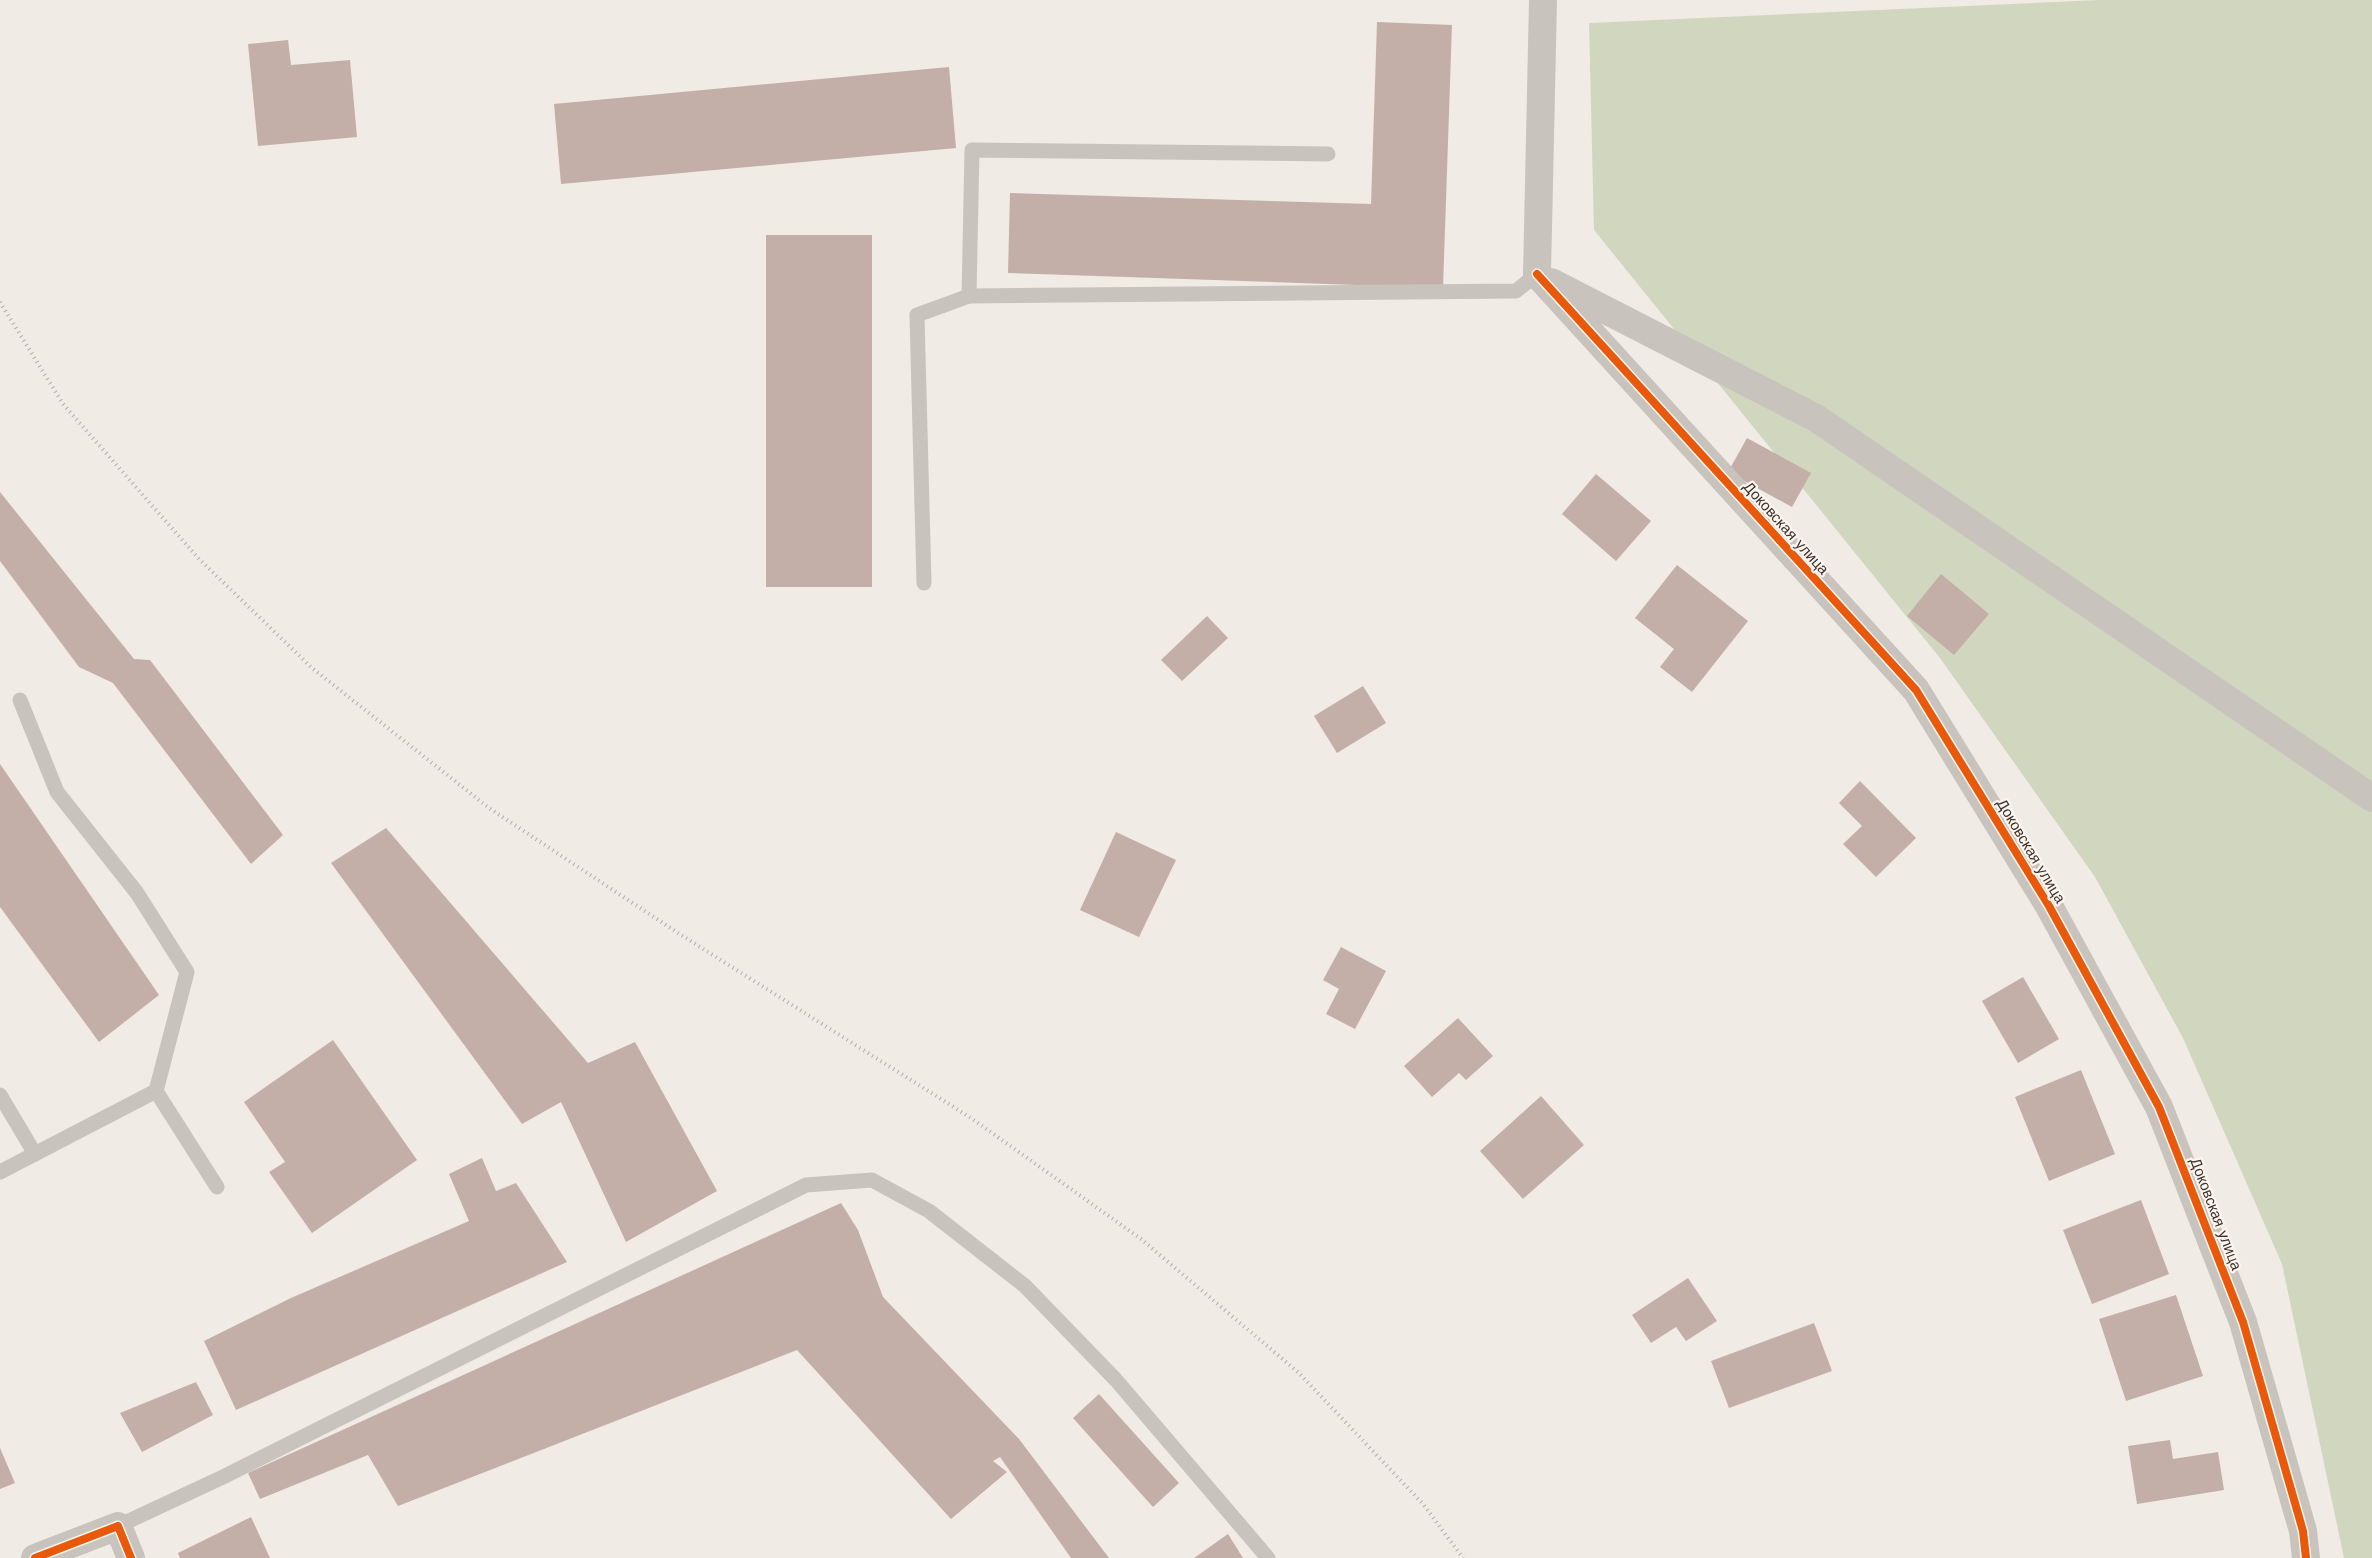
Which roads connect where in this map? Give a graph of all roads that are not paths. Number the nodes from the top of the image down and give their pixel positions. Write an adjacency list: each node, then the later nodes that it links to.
1 (1543, 0): 3 (street)
2 (1328, 154): 4 (lane)
3 (1537, 274): 4 (lane); 7 (street); 17 (street, Доковская улица)
4 (969, 296): 5 (lane)
5 (924, 583)
6 (20, 700): 8 (lane)
7 (2372, 798)
8 (156, 1091): 10 (lane); 12 (lane)
9 (0, 1095): 10 (lane)
10 (35, 1154): 11 (lane)
11 (0, 1172)
12 (217, 1187)
13 (118, 1526): 14 (street); 15 (street); 16 (lane)
14 (35, 1558)
15 (130, 1558)
16 (1268, 1558)
17 (2306, 1558)

